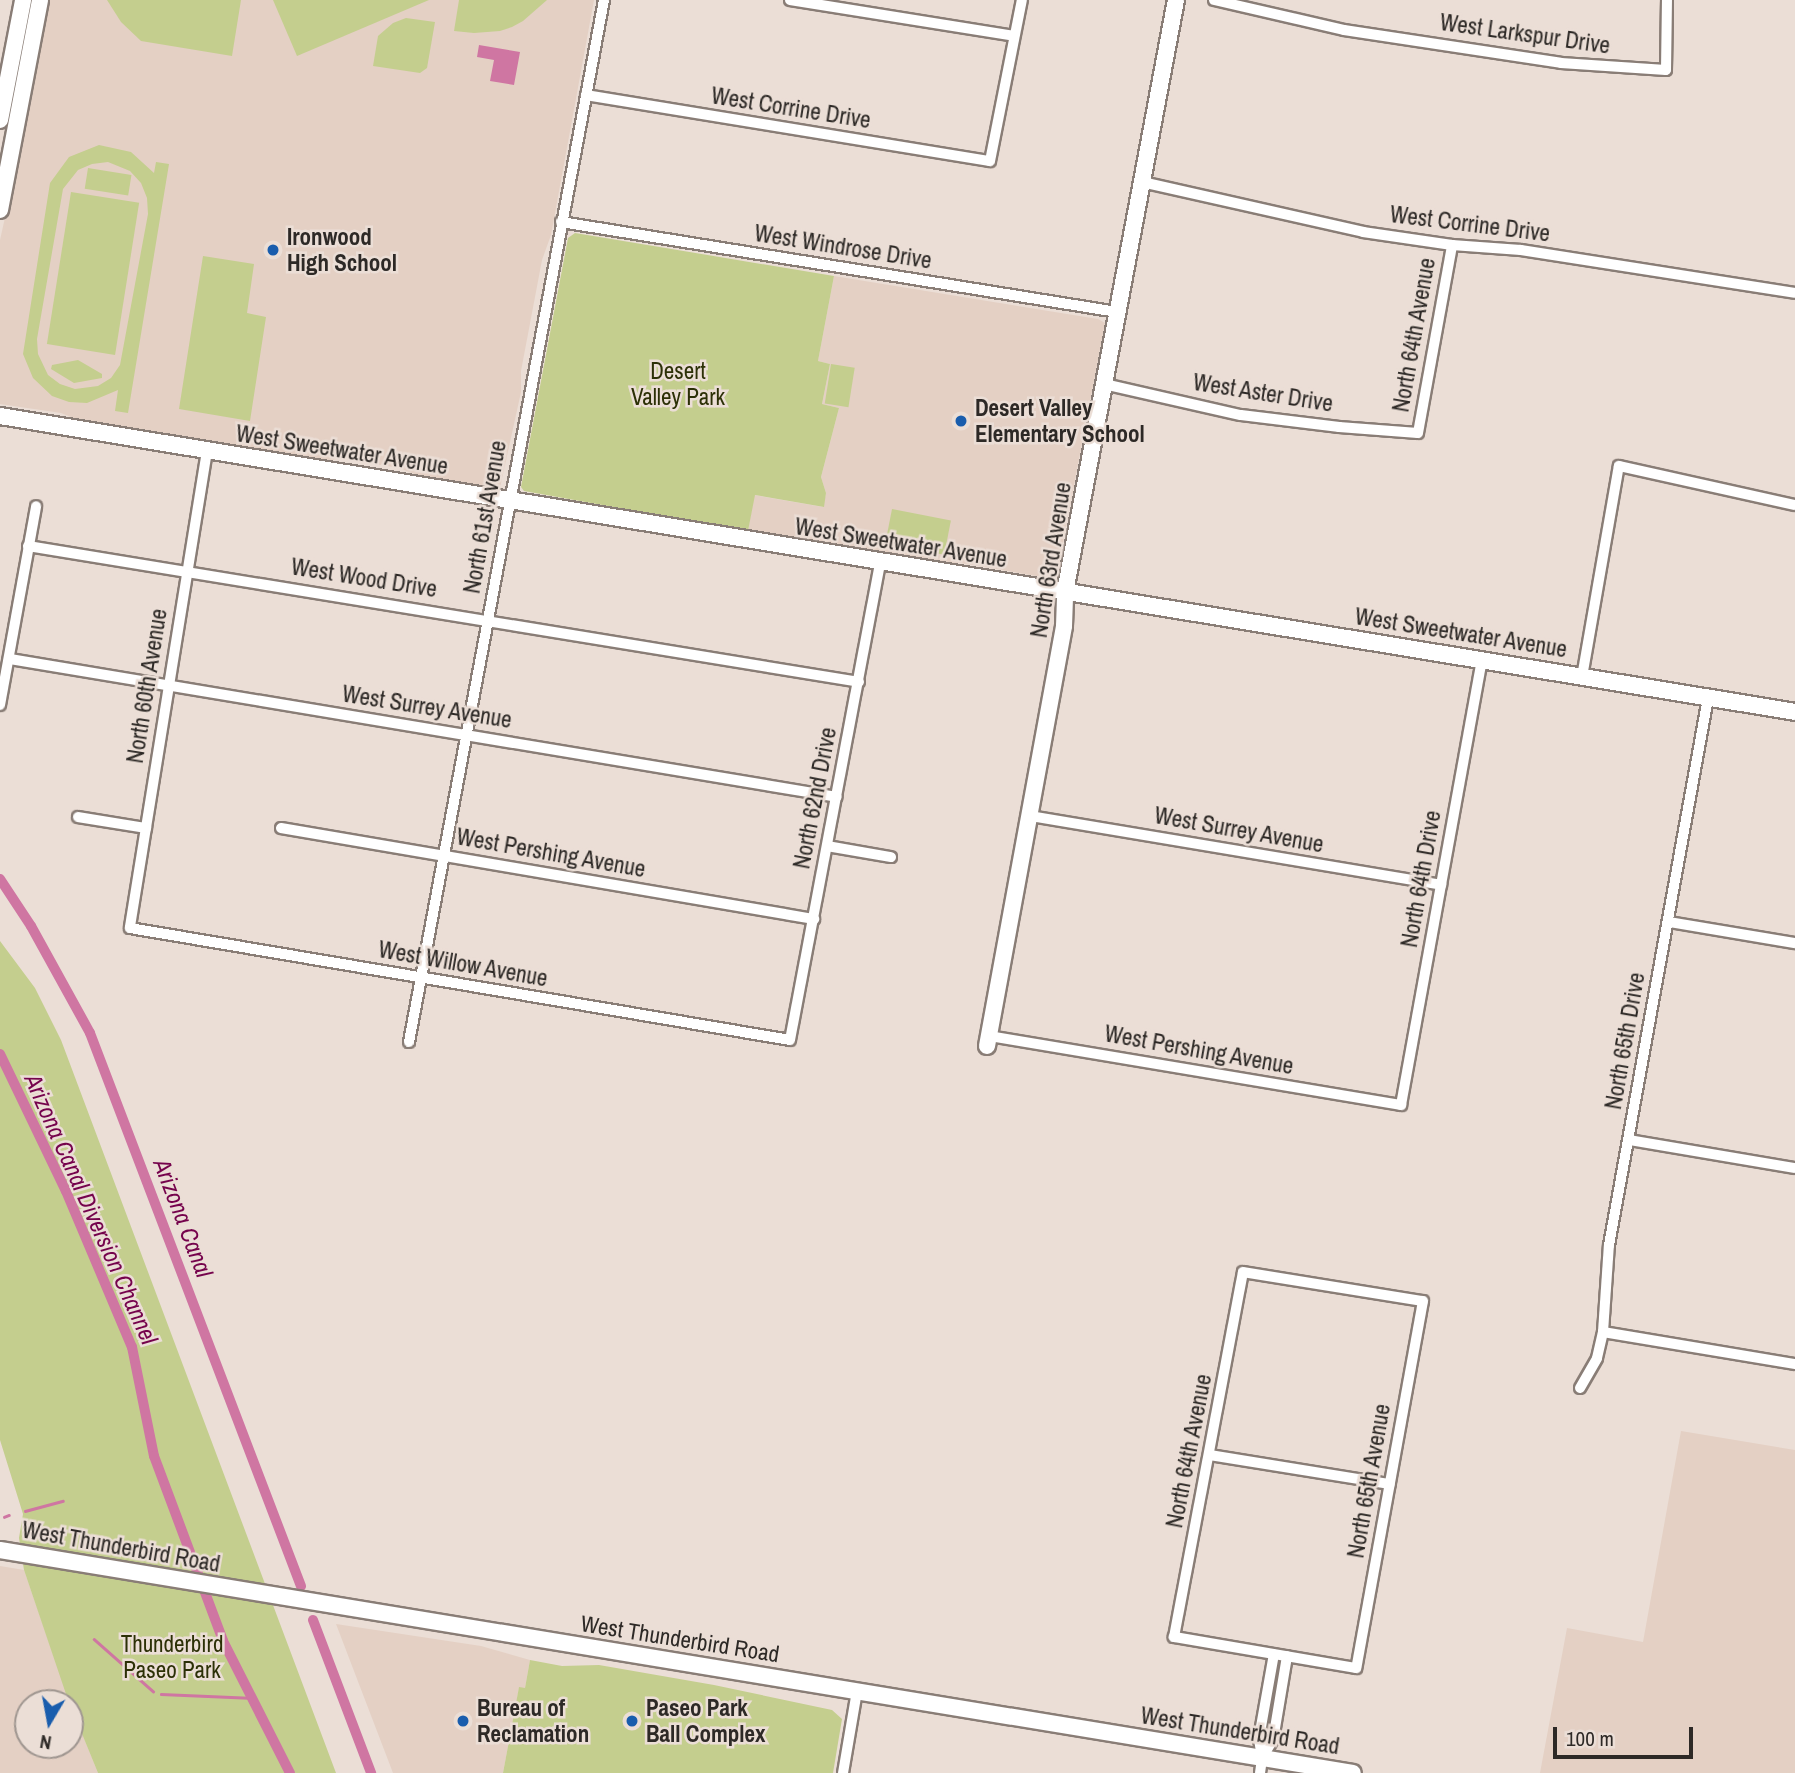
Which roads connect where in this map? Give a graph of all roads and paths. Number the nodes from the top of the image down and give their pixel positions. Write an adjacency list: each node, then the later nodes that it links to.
1 (23, 0): 10 (street)
2 (40, 0): 12 (street)
3 (604, 0): 11 (street, North 61st Avenue)
4 (790, 0): 9 (street)
5 (1022, 0): 9 (street)
6 (1176, 0): 14 (street, North 63rd Avenue)
7 (1214, 0): 8 (street, West Larkspur Drive)
8 (1667, 0)
9 (1014, 36): 11 (street, West Corrine Drive)
10 (6, 88): 12 (street); 13 (street)
11 (586, 95): 16 (street, North 61st Avenue)
12 (18, 119): 15 (street)
13 (0, 120)
14 (1142, 183): 17 (street, West Corrine Drive); 19 (street, North 63rd Avenue)
15 (0, 210)
16 (561, 222): 19 (street, West Windrose Drive); 24 (street, North 61st Avenue)
17 (1452, 245): 18 (street, West Corrine Drive); 22 (street, North 64th Avenue)
18 (1795, 293)
19 (1117, 312): 20 (street, North 63rd Avenue)
20 (1104, 384): 22 (street, West Aster Drive); 30 (street, North 63rd Avenue)
21 (0, 416): 23 (street, West Sweetwater Avenue)
22 (1418, 433)
23 (207, 451): 24 (street, West Sweetwater Avenue); 29 (street, North 60th Avenue)
24 (509, 500): 28 (street, West Sweetwater Avenue); 31 (street, North 61st Avenue)
25 (1795, 505): 34 (street)
26 (36, 506): 27 (street)
27 (28, 546): 29 (street, West Wood Drive); 32 (street)
28 (880, 564): 30 (street, West Sweetwater Avenue); 35 (street, North 62nd Drive)
29 (187, 571): 31 (street, West Wood Drive); 36 (street, North 60th Avenue)
30 (1065, 592): 33 (street, West Sweetwater Avenue); 42 (street, North 63rd Avenue)
31 (487, 619): 35 (street, West Wood Drive); 40 (street, North 61st Avenue)
32 (10, 659): 36 (street, West Surrey Avenue); 38 (street)
33 (1482, 660): 34 (street, West Sweetwater Avenue); 49 (street, North 64th Drive)
34 (1582, 677): 37 (street, West Sweetwater Avenue)
35 (859, 682): 41 (street, North 62nd Drive)
36 (168, 685): 40 (street, West Surrey Avenue); 44 (street, North 60th Avenue)
37 (1708, 698): 39 (street, West Sweetwater Avenue); 51 (street, North 65th Drive)
38 (0, 705)
39 (1795, 712)
40 (467, 734): 41 (street, West Surrey Avenue); 47 (street, North 61st Avenue)
41 (837, 797): 46 (street, North 62nd Drive)
42 (1030, 816): 49 (street, West Surrey Avenue); 56 (street, North 63rd Avenue)
43 (78, 817): 44 (street)
44 (146, 828): 52 (street, North 60th Avenue)
45 (281, 828): 47 (street, West Pershing Avenue)
46 (827, 846): 48 (street); 50 (street, North 62nd Drive)
47 (444, 856): 50 (street, West Pershing Avenue); 54 (street, North 61st Avenue)
48 (891, 857)
49 (1441, 885): 58 (street, North 64th Drive)
50 (814, 919): 55 (street, North 62nd Drive)
51 (1669, 922): 53 (street); 59 (street, North 65th Drive)
52 (130, 928): 54 (street, West Willow Avenue)
53 (1795, 943)
54 (421, 978): 55 (street, West Willow Avenue); 57 (street, North 61st Avenue)
55 (790, 1040)
56 (988, 1041): 58 (street, West Pershing Avenue)
57 (410, 1042)
58 (1401, 1105)
59 (1629, 1140): 60 (street); 62 (street, North 65th Drive)
60 (1795, 1168)
61 (1423, 1301): 65 (street, North 64th Avenue); 66 (street, North 65th Avenue)
62 (1603, 1332): 63 (street); 64 (street, North 65th Drive)
63 (1795, 1364)
64 (1580, 1388)
65 (1210, 1455): 66 (street); 68 (street, North 64th Avenue)
66 (1390, 1484): 69 (street, North 65th Avenue)
67 (0, 1550): 70 (street, West Thunderbird Road)
68 (1274, 1654): 69 (street); 71 (street)
69 (1287, 1656): 72 (street)
70 (858, 1691): 73 (street, West Thunderbird Road); 74 (street)
71 (1267, 1697): 72 (street); 73 (street)
72 (1280, 1699): 73 (street)
73 (1261, 1765): 75 (street, West Thunderbird Road)
74 (842, 1773)
75 (1353, 1773)

